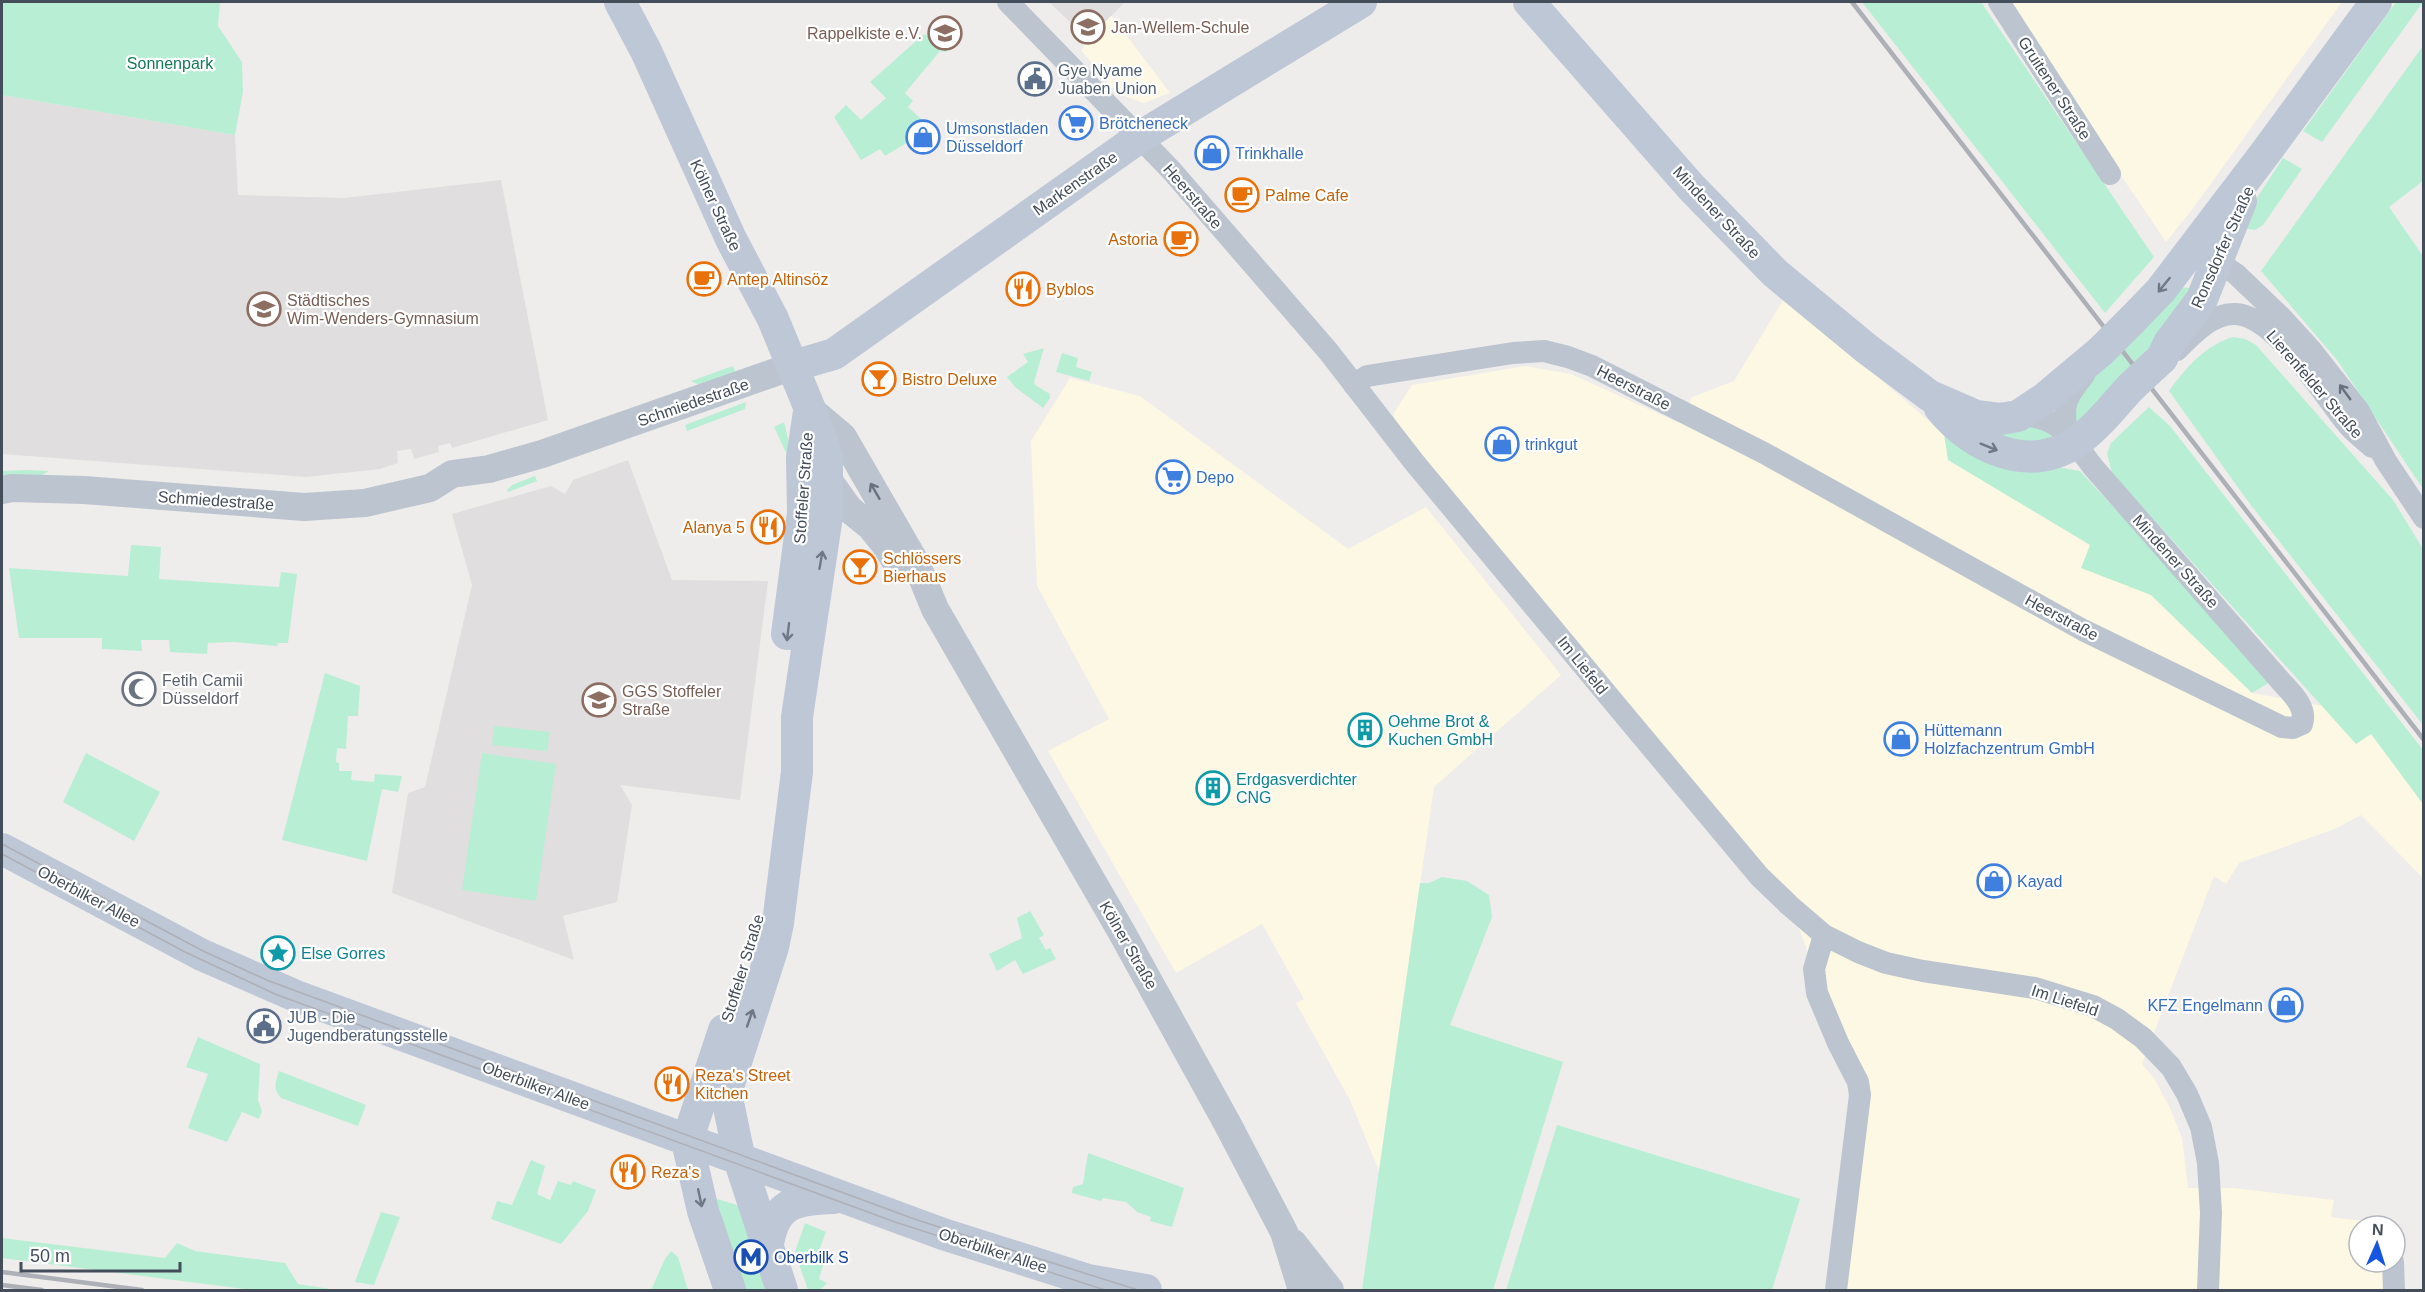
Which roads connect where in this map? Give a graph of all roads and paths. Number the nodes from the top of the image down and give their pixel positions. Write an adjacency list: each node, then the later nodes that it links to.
1 (620, 2): 15 (main road, Kölner Straße)
2 (1008, 2): 7 (street, Heerstraße)
3 (1361, 2): 7 (main road, Markenstraße)
4 (1529, 2): 17 (main road, Mindener Straße)
5 (1999, 2): 9 (street, Gruitener Straße)
6 (2376, 2): 8 (main road, Ronsdorfer Straße)
7 (1140, 137): 15 (main road, Markenstraße); 16 (street, Heerstraße)
8 (2266, 152): 10 (main road, Ronsdorfer Straße); 10 (main road, Ronsdorfer Straße)
9 (2110, 174)
10 (2205, 254): 11 (main road, Ronsdorfer Straße); 13 (main road, Ronsdorfer Straße, one-way to 13, bridge); 21 (street, Lierenfelder Straße, one-way to 10)
11 (2204, 294): 12 (street, Lierenfelder Straße); 14 (main road, Ronsdorfer Straße)
12 (2239, 315): 14 (street); 21 (street, Lierenfelder Straße)
13 (2097, 355): 19 (main road, Ronsdorfer Straße); 20 (street)
14 (2162, 358): 20 (main road, Ronsdorfer Straße, bridge)
15 (793, 366): 18 (main road, Kölner Straße); 22 (street, Schmiedestraße)
16 (1354, 385): 26 (street, Heerstraße); 28 (street, Im Liefeld)
17 (1930, 396): 19 (main road, Mindener Straße); 20 (main road, Mindener Straße, one-way to 20)
18 (810, 409): 23 (main road, Stoffeler Straße); 25 (street, Kölner Straße, one-way to 18); 29 (main road, Stoffeler Straße, one-way to 29)
19 (2018, 416): 20 (street, Mindener Straße)
20 (2071, 438): 26 (street, Mindener Straße)
21 (2386, 461): 24 (street, Lierenfelder Straße)
22 (2, 490)
23 (838, 513): 25 (street, Kölner Straße); 30 (main road, Stoffeler Straße, one-way to 23)
24 (2424, 518)
25 (935, 609): 32 (street, Kölner Straße)
26 (2278, 678)
27 (2, 849): 29 (main road, Oberbilker Allee)
28 (1824, 935): 41 (street); 42 (street, Im Liefeld)
29 (687, 1141): 30 (main road, Oberbilker Allee); 36 (main road, one-way to 36)
30 (740, 1161): 31 (main road, Oberbilker Allee); 33 (main road, Stoffeler Straße)
31 (842, 1198): 33 (main road); 35 (main road, Oberbilker Allee)
32 (1284, 1232): 39 (street, Kölner Straße); 40 (street)
33 (767, 1250): 37 (main road, Stoffeler Straße)
34 (2393, 1274): 43 (street)
35 (1097, 1285): 38 (main road, Oberbilker Allee)
36 (730, 1290)
37 (782, 1290)
38 (1146, 1290)
39 (1302, 1290)
40 (1330, 1290)
41 (1836, 1290)
42 (2208, 1290)
43 (2394, 1290)

